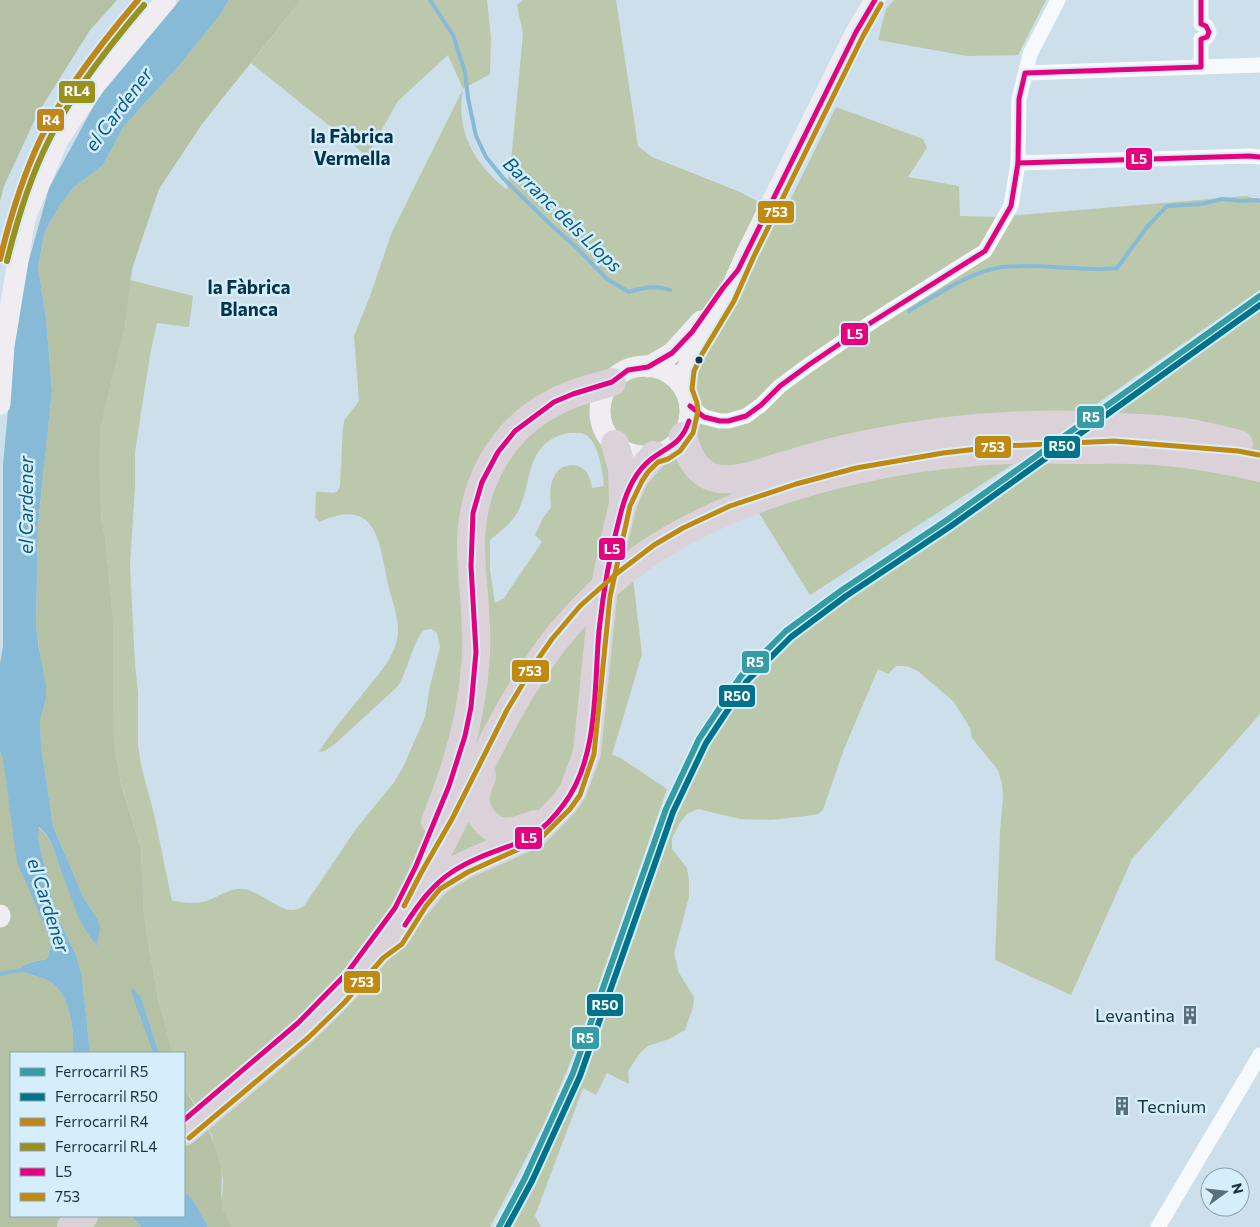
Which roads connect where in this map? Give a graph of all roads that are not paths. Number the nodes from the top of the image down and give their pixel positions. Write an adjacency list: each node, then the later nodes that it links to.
1 (166, 0): 13 (main road)
2 (875, 0): 10 (main road)
3 (1058, 0): 7 (street)
4 (1201, 0): 6 (street)
5 (1260, 65): 6 (street)
6 (1201, 67): 7 (street)
7 (1025, 73): 9 (street)
8 (1260, 157): 9 (street)
9 (1018, 163): 14 (street)
10 (738, 270): 11 (main road); 14 (main road)
11 (648, 367): 12 (main road); 14 (main road)
12 (612, 382): 15 (main road); 24 (highway)
13 (0, 404)
14 (690, 414): 16 (highway); 17 (main road)
15 (615, 444): 17 (main road); 19 (highway)
16 (1249, 446): 20 (highway)
17 (654, 455): 19 (highway)
18 (1260, 468): 20 (highway)
19 (623, 504): 23 (highway)
20 (646, 549): 21 (highway)
21 (578, 607): 22 (highway); 24 (highway)
22 (515, 703): 23 (highway); 25 (highway)
23 (552, 816): 25 (highway)
24 (416, 866): 26 (highway)
25 (378, 952): 26 (highway)
26 (301, 1027): 28 (highway); 29 (highway)
27 (1260, 1055): 34 (street)
28 (185, 1119)
29 (185, 1131)
30 (70, 1217): 32 (highway)
31 (83, 1217): 33 (highway)
32 (58, 1227)
33 (71, 1227)
34 (1158, 1227)

